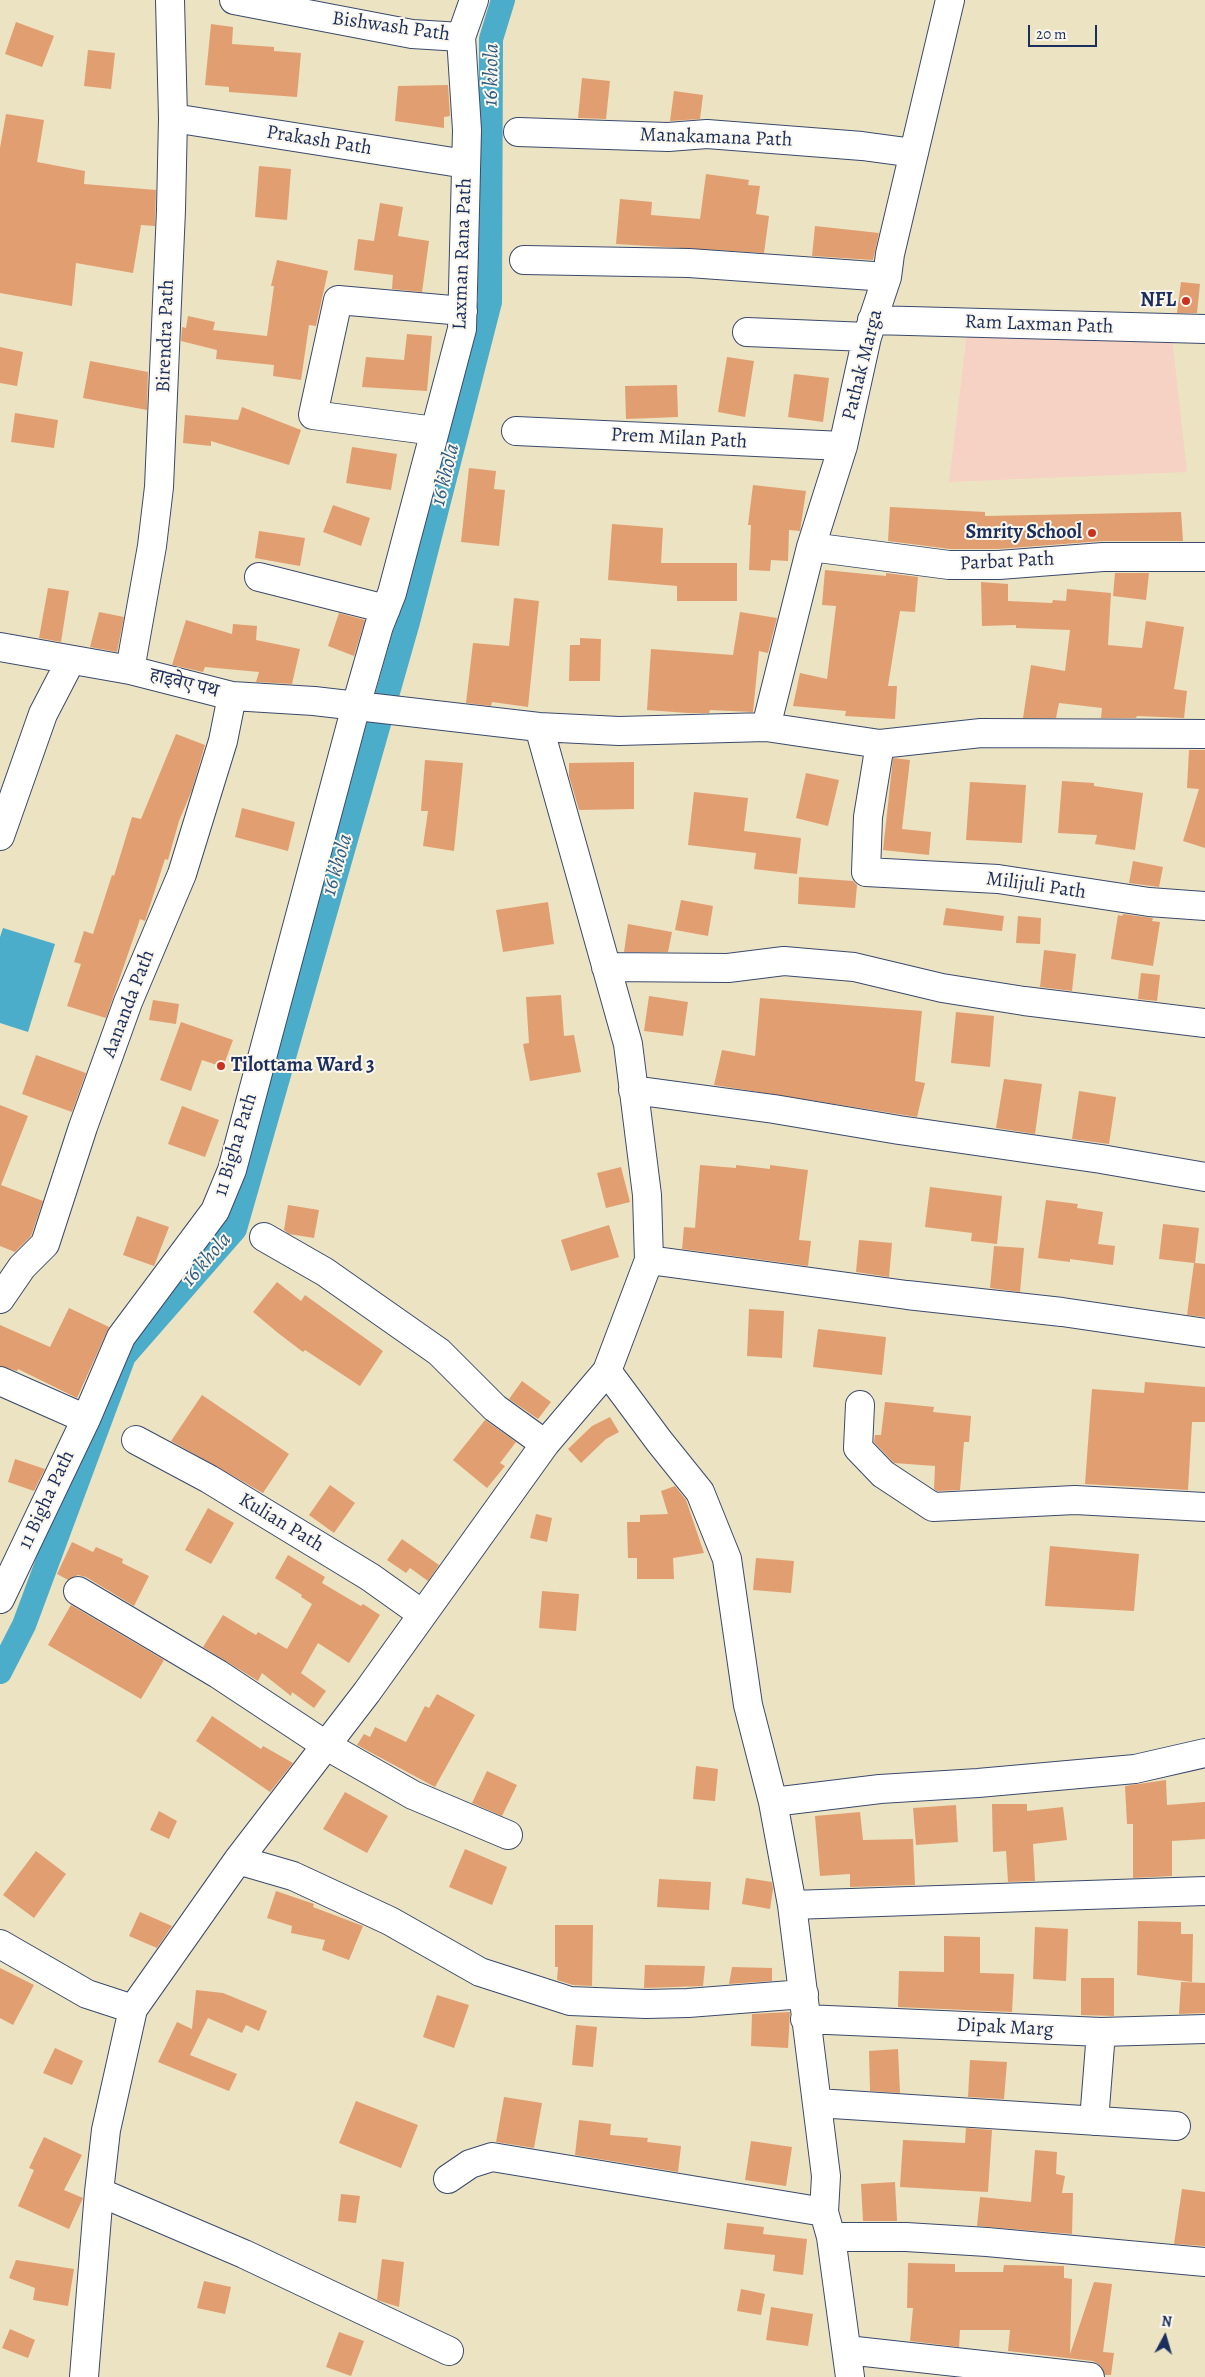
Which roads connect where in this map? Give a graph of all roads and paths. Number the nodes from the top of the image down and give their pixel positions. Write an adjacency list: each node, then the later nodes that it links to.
1 (170, 0): 6 (street, Birendra Path)
2 (234, 0): 5 (street, Bishwash Path)
3 (474, 0): 5 (street, Laxman Rana Path)
4 (950, 0): 8 (street, Pathak Marga)
5 (461, 37): 9 (street, Laxman Rana Path)
6 (173, 118): 9 (street, Prakash Path); 25 (street, Birendra Path)
7 (518, 132): 8 (street, Manakamana Path)
8 (914, 153): 11 (street, Pathak Marga)
9 (466, 164): 12 (street, Laxman Rana Path)
10 (524, 260): 11 (street)
11 (887, 277): 13 (street, Pathak Marga)
12 (463, 311): 16 (street, Laxman Rana Path); 16 (street)
13 (870, 328): 14 (street, Ram Laxman Path); 15 (street, Ram Laxman Path); 18 (street, Pathak Marga)
14 (1205, 329)
15 (747, 332)
16 (435, 431): 22 (street, Laxman Rana Path)
17 (516, 431): 18 (street, Prem Milan Path)
18 (843, 446): 19 (street, Pathak Marga)
19 (811, 547): 20 (street, Parbat Path); 29 (street, Pathak Marga)
20 (1205, 557)
21 (259, 577): 22 (street)
22 (386, 609): 27 (street, Laxman Rana Path)
23 (0, 647): 24 (street, हाइवेए पथ)
24 (71, 660): 25 (street, हाइवेए पथ); 32 (street)
25 (130, 670): 26 (street, हाइवेए पथ)
26 (232, 696): 27 (street, हाइवेए पथ); 40 (street, Aananda Path)
27 (362, 706): 28 (street, हाइवेए पथ); 46 (street, 11 Bigha Path)
28 (539, 727): 29 (street, हाइवेए पथ); 34 (street)
29 (766, 728): 31 (street, हाइवेए पथ)
30 (1205, 734): 31 (street, हाइवेए पथ)
31 (880, 744): 33 (street, Milijuli Path)
32 (0, 836)
33 (1205, 906)
34 (606, 967): 35 (street); 36 (street)
35 (1205, 1023)
36 (634, 1090): 37 (street); 39 (street)
37 (1205, 1177)
38 (264, 1237): 48 (street)
39 (649, 1260): 42 (street); 43 (street)
40 (11, 1263): 41 (street, Aananda Path)
41 (0, 1298)
42 (1205, 1333)
43 (607, 1371): 48 (street); 55 (street)
44 (0, 1381): 46 (street)
45 (860, 1405): 49 (street)
46 (86, 1419): 51 (street, 11 Bigha Path)
47 (136, 1440): 52 (street, Kulian Path)
48 (545, 1444): 52 (street)
49 (1205, 1507)
50 (78, 1591): 53 (street)
51 (0, 1600)
52 (422, 1614): 53 (street)
53 (327, 1746): 56 (street); 57 (street)
54 (1205, 1753): 55 (street)
55 (773, 1802): 59 (street)
56 (508, 1835)
57 (238, 1860): 61 (street, Dipak Marg); 62 (street)
58 (1205, 1891): 59 (street)
59 (792, 1905): 61 (street)
60 (0, 1944): 62 (street)
61 (805, 2006): 64 (street, Dipak Marg); 65 (street)
62 (133, 2009): 69 (street)
63 (1205, 2030): 64 (street, Dipak Marg)
64 (1101, 2032): 66 (street)
65 (817, 2103): 66 (street); 70 (street)
66 (1094, 2121): 67 (street)
67 (1176, 2126)
68 (448, 2179): 70 (street)
69 (99, 2192): 73 (street); 74 (street)
70 (828, 2225): 71 (street); 72 (street)
71 (1205, 2262)
72 (847, 2350): 75 (street); 76 (street)
73 (449, 2351)
74 (84, 2377)
75 (850, 2377)
76 (1090, 2377)

